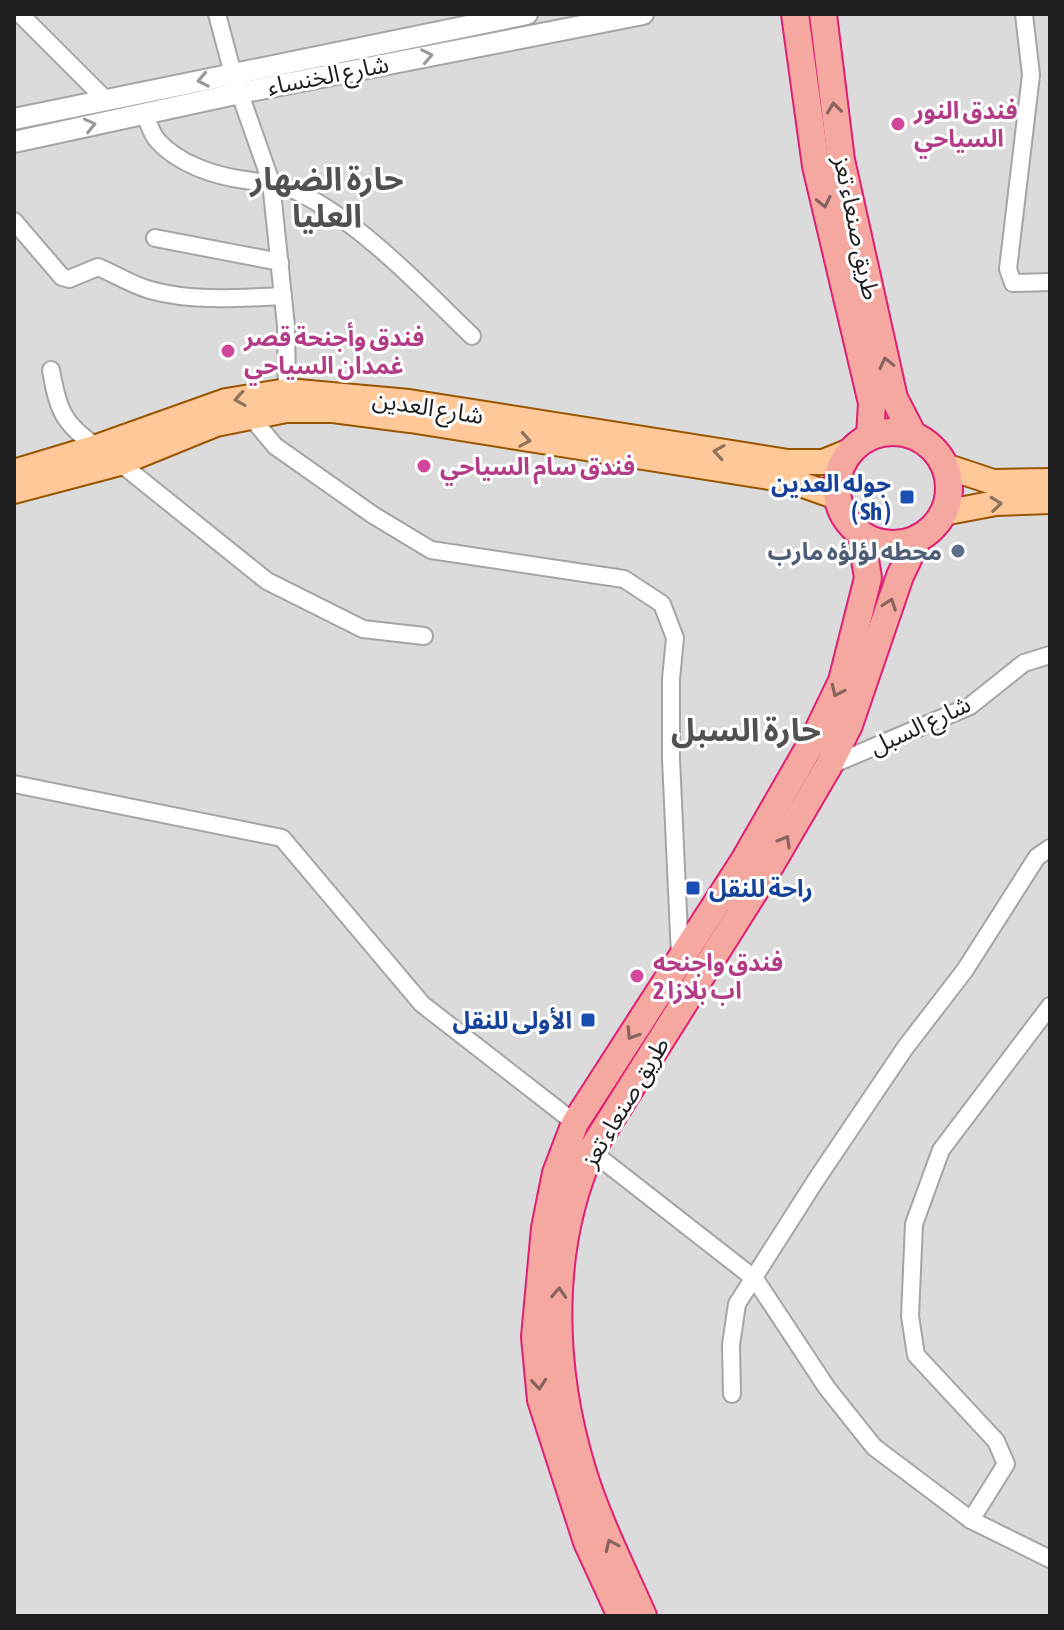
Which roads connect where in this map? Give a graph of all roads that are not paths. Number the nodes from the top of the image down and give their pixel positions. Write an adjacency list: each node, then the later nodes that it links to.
1 (20, 14): 9 (street)
2 (217, 14): 8 (street)
3 (527, 14): 8 (street, شارع الخنساء)
4 (643, 14): 8 (street, شارع الخنساء, one-way to 4)
5 (795, 14): 24 (highway, طريق صنعاء تعز, one-way to 24)
6 (823, 14): 23 (highway, طريق صنعاء تعز, one-way to 6)
7 (1024, 14): 17 (street)
8 (236, 83): 9 (street, شارع الخنساء, one-way to 9); 10 (street, شارع الخنساء); 13 (street)
9 (105, 99): 11 (street, شارع الخنساء)
10 (144, 113): 12 (street, شارع الخنساء, one-way to 10); 13 (street)
11 (14, 119)
12 (14, 142)
13 (271, 182): 16 (street); 19 (street)
14 (14, 221): 18 (street)
15 (155, 238): 16 (street)
16 (280, 262): 18 (street)
17 (1050, 282)
18 (283, 296): 21 (street)
19 (472, 336)
20 (51, 370): 25 (street)
21 (287, 391): 24 (main road, شارع العدين, one-way to 21); 25 (main road, شارع العدين, one-way to 25)
22 (252, 418): 26 (main road, شارع العدين); 31 (main road, شارع العدين, one-way to 31); 41 (street)
23 (913, 435): 24 (highway); 27 (highway)
24 (860, 443): 31 (highway)
25 (97, 447): 28 (main road, شارع العدين)
26 (120, 463): 30 (main road, شارع العدين); 36 (street)
27 (945, 466): 29 (main road); 33 (highway)
28 (14, 472)
29 (1050, 481)
30 (14, 491)
31 (837, 497): 34 (highway)
32 (1050, 501): 33 (main road, one-way to 32)
33 (943, 513): 35 (highway)
34 (861, 534): 35 (highway); 41 (highway, طريق صنعاء تعز, one-way to 41)
35 (918, 538): 38 (highway, طريق صنعاء تعز, one-way to 35)
36 (424, 636)
37 (1050, 655): 38 (street, شارع السبل)
38 (828, 767): 44 (highway, طريق صنعاء تعز, one-way to 38)
39 (14, 784): 43 (street)
40 (1050, 848): 45 (street)
41 (681, 958): 43 (highway, طريق صنعاء تعز, one-way to 43)
42 (1050, 1006): 47 (street)
43 (575, 1123): 49 (highway, طريق صنعاء تعز, one-way to 49)
44 (591, 1151): 45 (street); 50 (highway, طريق صنعاء تعز, one-way to 44)
45 (755, 1279): 46 (street); 47 (street)
46 (732, 1394)
47 (971, 1520): 48 (street)
48 (1050, 1559)
49 (621, 1616)
50 (643, 1616)

